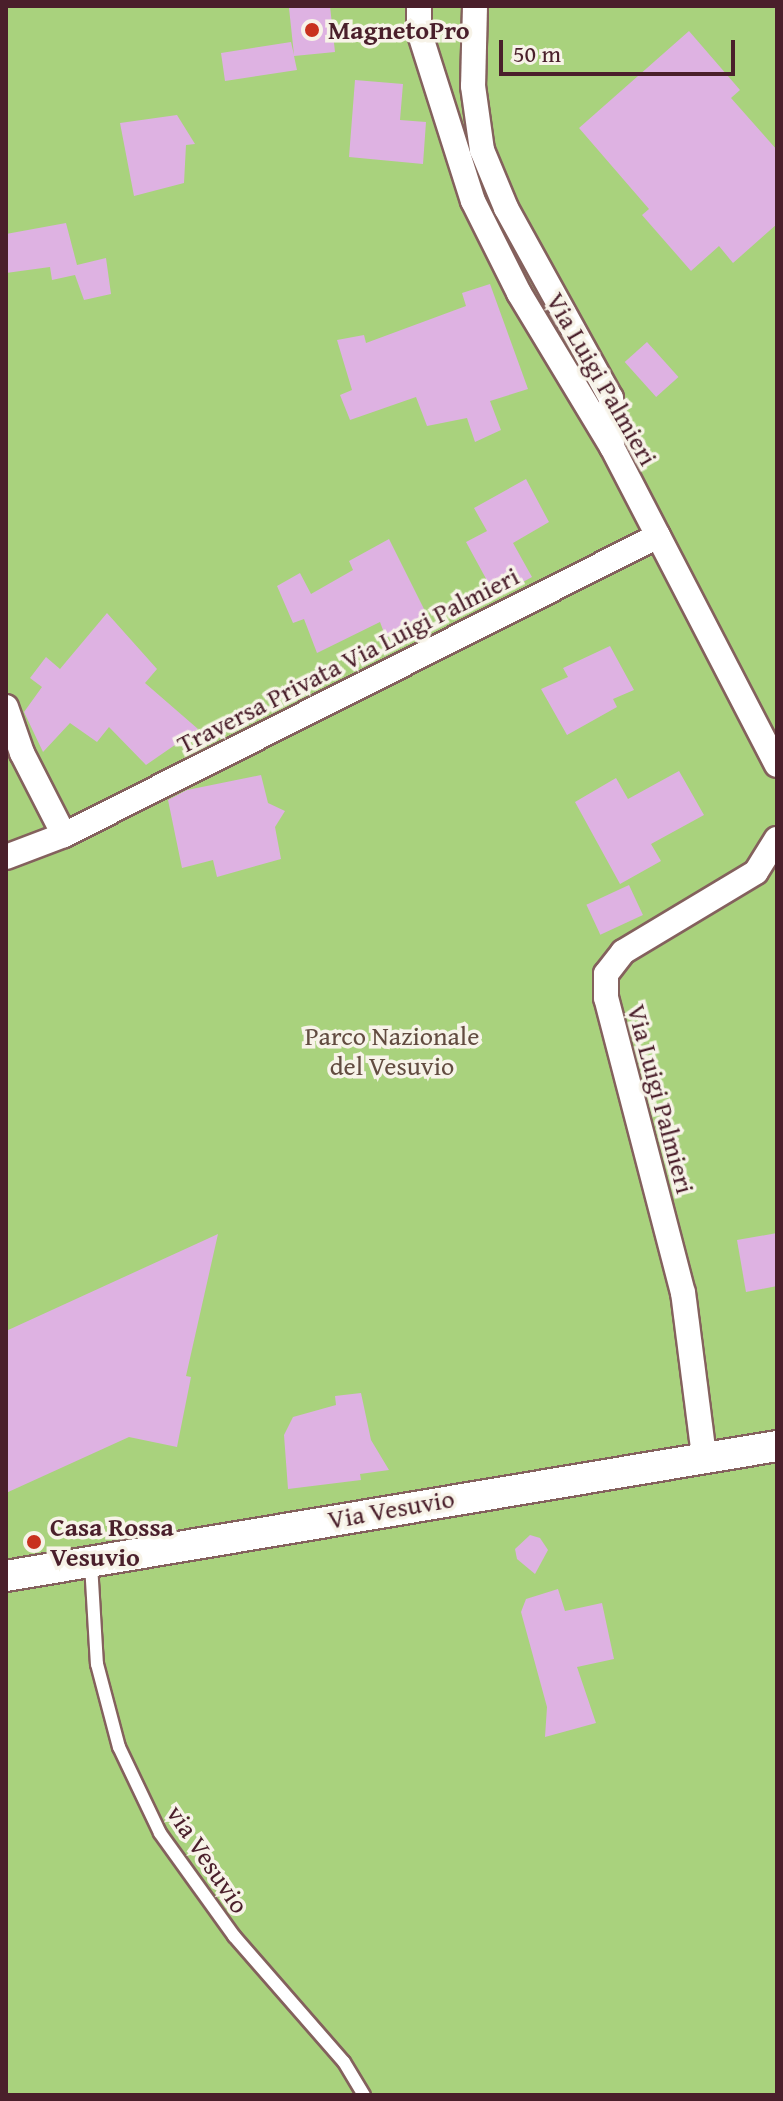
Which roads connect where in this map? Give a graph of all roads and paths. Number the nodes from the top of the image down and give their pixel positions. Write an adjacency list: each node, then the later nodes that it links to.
1 (419, 6): 3 (street, Via Luigi Palmieri)
2 (475, 6): 3 (street)
3 (612, 447): 4 (street, Via Luigi Palmieri)
4 (658, 536): 6 (street, Via Luigi Palmieri); 7 (street, Traversa Privata Via Luigi Palmieri)
5 (6, 707): 7 (street)
6 (777, 765)
7 (64, 835): 9 (street, Traversa Privata Via Luigi Palmieri)
8 (777, 839): 11 (street, Via Luigi Palmieri)
9 (6, 857)
10 (777, 1446): 11 (street, Via Vesuvio)
11 (704, 1456): 12 (street, Via Vesuvio)
12 (91, 1561): 13 (street, Via Vesuvio); 14 (lane, via Vesuvio)
13 (6, 1576)
14 (364, 2095)

